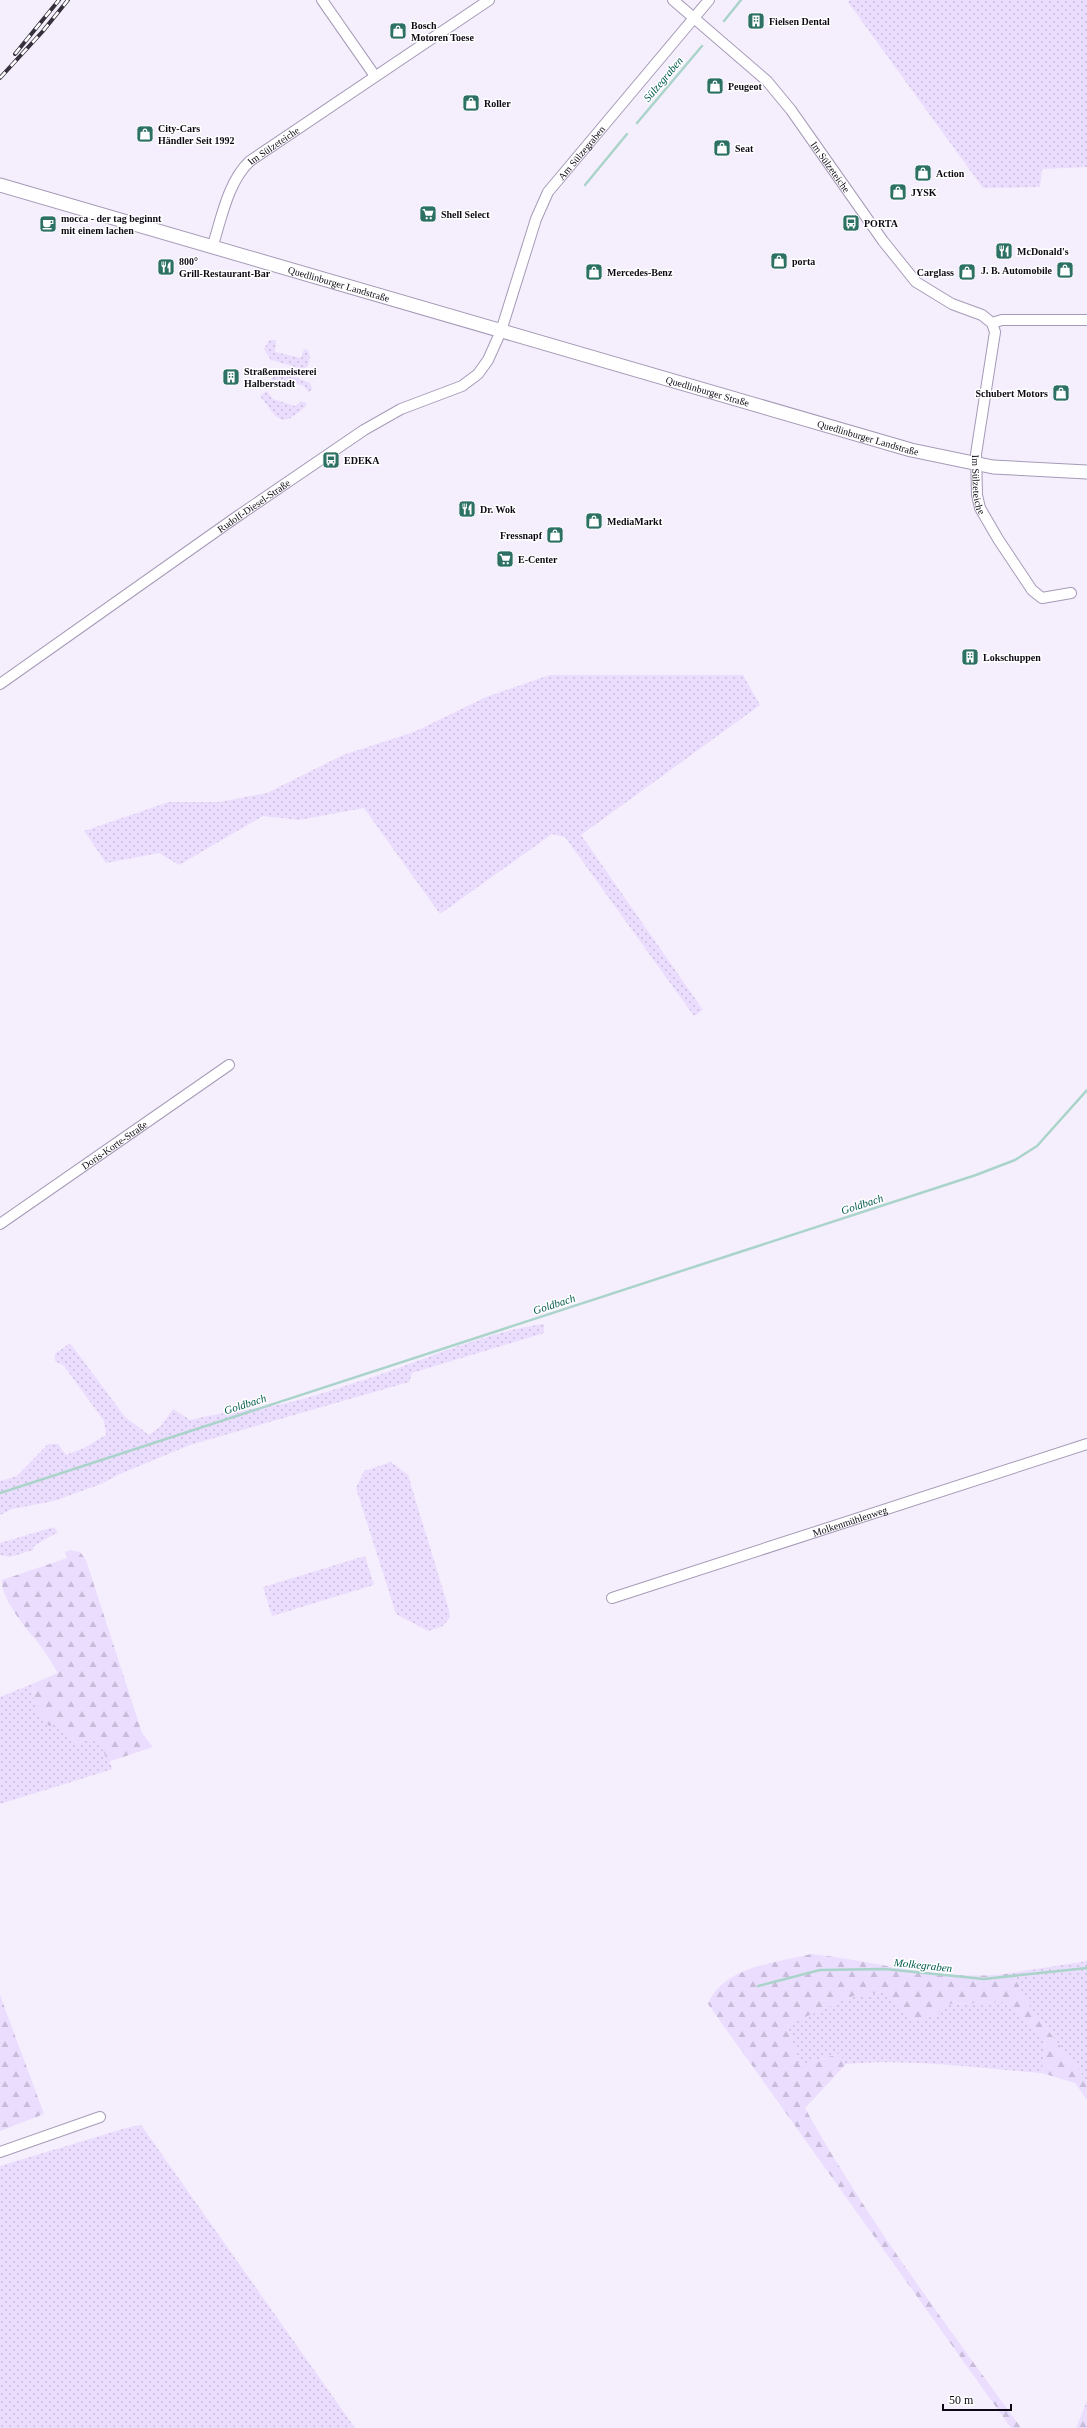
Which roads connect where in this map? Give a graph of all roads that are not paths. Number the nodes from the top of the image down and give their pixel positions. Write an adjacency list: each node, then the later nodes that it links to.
1 (322, 0): 6 (street)
2 (489, 0): 6 (street, Im Sülzeteiche)
3 (673, 0): 5 (street, Im Sülzeteiche)
4 (709, 0): 5 (street, Am Sülzegraben)
5 (694, 18): 10 (street, Im Sülzeteiche); 11 (street, Am Sülzegraben)
6 (375, 76): 8 (street, Im Sülzeteiche)
7 (0, 185): 8 (main road, Quedlinburger Landstraße)
8 (212, 248): 11 (main road, Quedlinburger Landstraße)
9 (1087, 320): 10 (street)
10 (992, 323): 14 (street, Im Sülzeteiche)
11 (501, 331): 12 (main road, Quedlinburger Landstraße); 17 (street, Rudolf-Diesel-Straße)
12 (655, 375): 13 (main road, Quedlinburger Straße)
13 (760, 407): 14 (main road, Quedlinburger Landstraße)
14 (976, 465): 15 (main road); 16 (street, Im Sülzeteiche)
15 (1087, 472)
16 (1071, 593)
17 (0, 684)
18 (229, 1065): 19 (street, Doris-Korte-Straße)
19 (0, 1224)
20 (1087, 1444): 21 (street, Molkenmühlenweg)
21 (612, 1598)
22 (100, 2117): 23 (street)
23 (0, 2152)

